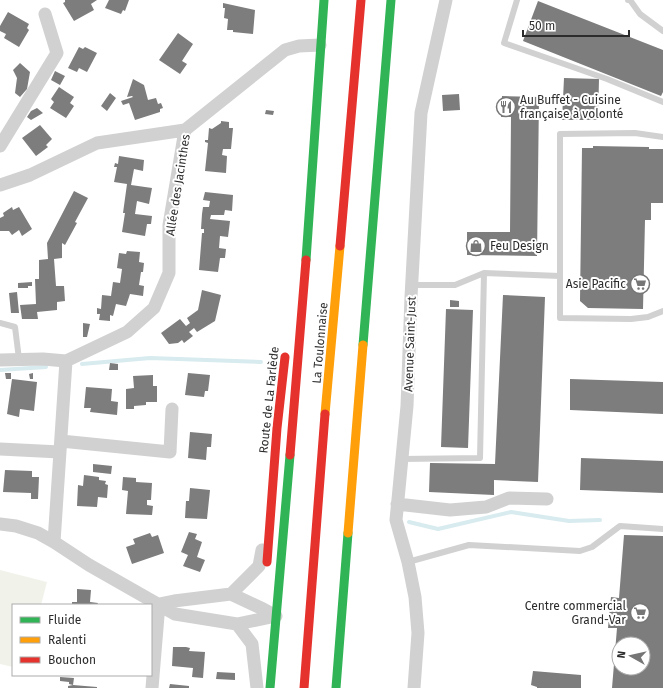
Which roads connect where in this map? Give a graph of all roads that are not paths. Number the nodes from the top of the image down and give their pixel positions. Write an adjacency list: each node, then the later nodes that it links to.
1 (324, 0): 9 (main road, Route de La Farlède)
2 (361, 0): 47 (main road, La Toulonnaise)
3 (391, 0): 48 (main road)
4 (446, 0): 19 (street, Avenue Saint-Just)
5 (517, 0): 10 (lane)
6 (628, 0): 8 (lane)
7 (45, 14): 14 (street)
8 (663, 31)
9 (320, 45): 11 (main road, Route de La Farlède); 12 (street, Allée des Jacinthes)
10 (663, 102)
11 (315, 116): 16 (main road, Route de La Farlède); 41 (main road, Route de La Farlède)
12 (185, 130): 15 (street); 25 (street, Allée des Jacinthes)
13 (663, 137): 18 (lane)
14 (0, 146)
15 (0, 186)
16 (298, 238)
17 (484, 273): 18 (lane); 19 (lane); 29 (lane)
18 (560, 276): 20 (lane)
19 (412, 284): 29 (street, Avenue Saint-Just)
20 (663, 311)
21 (0, 323): 23 (lane)
22 (286, 349): 32 (main road, Route de La Farlède)
23 (19, 359): 24 (street); 25 (street)
24 (0, 360)
25 (66, 361): 27 (street)
26 (172, 409): 27 (street)
27 (61, 446): 28 (street); 35 (street)
28 (0, 449)
29 (402, 459): 31 (street, Avenue Saint-Just)
30 (547, 499): 31 (street)
31 (397, 504): 36 (street, Avenue Saint-Just)
32 (272, 507): 37 (main road, Route de La Farlède); 38 (street)
33 (0, 524): 35 (street)
34 (663, 529): 36 (lane)
35 (54, 542): 39 (street)
36 (408, 562): 49 (street, Avenue Saint-Just)
37 (266, 570)
38 (231, 594): 39 (street); 40 (street)
39 (159, 604): 42 (street); 44 (street)
40 (262, 614): 41 (street); 42 (street)
41 (276, 616): 46 (main road, Route de La Farlède)
42 (237, 624): 45 (street)
43 (260, 642): 45 (main road)
44 (152, 688)
45 (257, 688)
46 (270, 688)
47 (304, 688)
48 (336, 688)
49 (414, 688)

